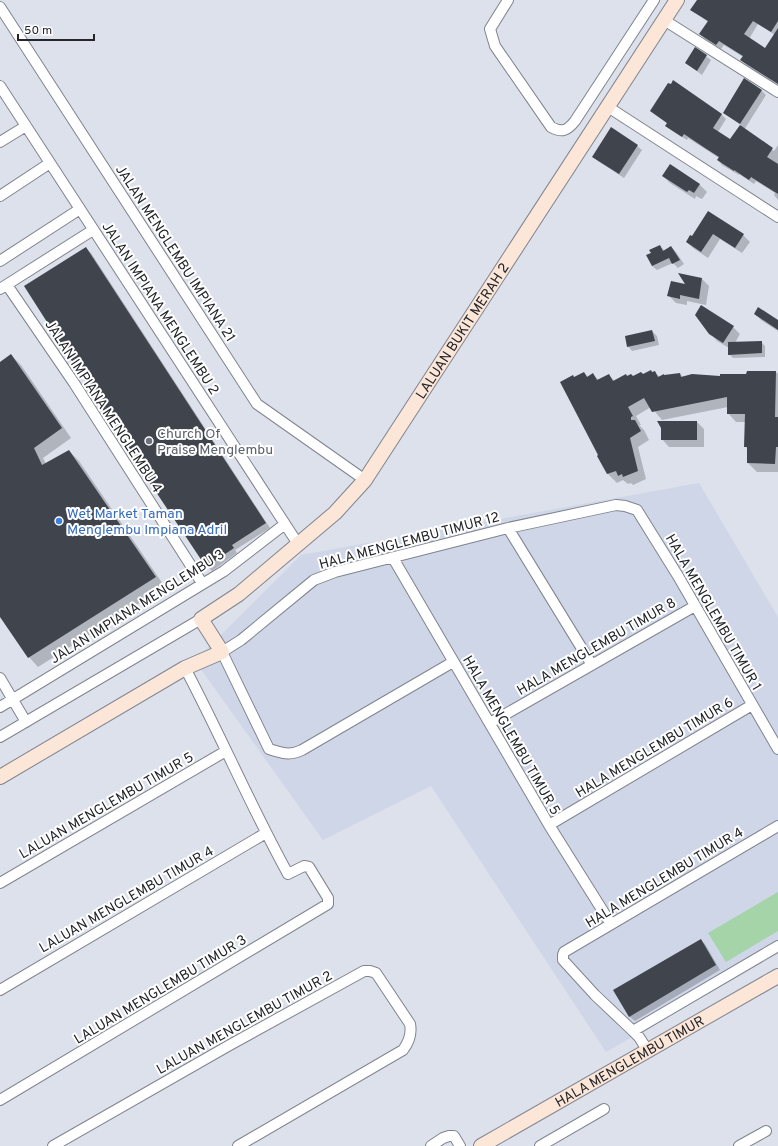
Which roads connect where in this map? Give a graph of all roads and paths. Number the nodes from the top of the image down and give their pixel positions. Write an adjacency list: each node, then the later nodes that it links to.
1 (508, 0): 2 (street)
2 (654, 0)
3 (677, 0): 5 (street, LALUAN BUKIT MERAH 2)
4 (0, 7): 18 (street, JALAN MENGLEMBU IMPIANA 21)
5 (664, 20): 7 (street); 8 (street, LALUAN BUKIT MERAH 2)
6 (0, 86): 9 (street, JALAN IMPIANA MENGLEMBU 2)
7 (778, 92)
8 (608, 107): 14 (street); 18 (street, LALUAN BUKIT MERAH 2)
9 (26, 126): 10 (street); 11 (street, JALAN IMPIANA MENGLEMBU 2)
10 (0, 142)
11 (50, 163): 12 (street); 13 (street, JALAN IMPIANA MENGLEMBU 2)
12 (0, 196)
13 (80, 209): 15 (street, JALAN IMPIANA MENGLEMBU 2); 16 (street)
14 (778, 217)
15 (93, 230): 17 (street); 20 (street, JALAN IMPIANA MENGLEMBU 2)
16 (0, 261)
17 (4, 287): 24 (street, JALAN IMPIANA MENGLEMBU 4)
18 (365, 480): 22 (street, LALUAN BUKIT MERAH 2)
19 (638, 510): 21 (street, HALA MENGLEMBU TIMUR 12); 25 (street, HALA MENGLEMBU TIMUR 1)
20 (285, 524): 22 (street, JALAN IMPIANA MENGLEMBU 2); 24 (street, JALAN IMPIANA MENGLEMBU 3)
21 (508, 528): 23 (street, HALA MENGLEMBU TIMUR 12); 29 (street)
22 (298, 544): 26 (street, LALUAN BUKIT MERAH 2)
23 (393, 558): 27 (street, HALA MENGLEMBU TIMUR 12); 28 (street, HALA MENGLEMBU TIMUR 5)
24 (202, 584): 32 (street, JALAN IMPIANA MENGLEMBU 3)
25 (695, 606): 29 (street, HALA MENGLEMBU TIMUR 8); 33 (street, HALA MENGLEMBU TIMUR 1)
26 (201, 619): 27 (street); 35 (street)
27 (222, 652): 28 (street); 30 (street)
28 (453, 662): 36 (street, HALA MENGLEMBU TIMUR 5)
29 (592, 665): 36 (street, HALA MENGLEMBU TIMUR 8)
30 (185, 668): 39 (street); 40 (street)
31 (0, 678): 32 (street)
32 (14, 699): 34 (street, JALAN IMPIANA MENGLEMBU 3); 35 (street)
33 (752, 705): 38 (street, HALA MENGLEMBU TIMUR 1); 41 (street, HALA MENGLEMBU TIMUR 6)
34 (0, 707)
35 (26, 722): 37 (street)
36 (490, 723): 41 (street, HALA MENGLEMBU TIMUR 5)
37 (0, 737)
38 (778, 749)
39 (226, 751): 43 (street); 44 (street, LALUAN MENGLEMBU TIMUR 5)
40 (0, 777)
41 (549, 825): 45 (street, HALA MENGLEMBU TIMUR 5)
42 (778, 826): 45 (street, HALA MENGLEMBU TIMUR 4)
43 (266, 834): 48 (street, LALUAN MENGLEMBU TIMUR 4); 51 (street, LALUAN MENGLEMBU TIMUR 3)
44 (0, 883)
45 (611, 924): 49 (street, HALA MENGLEMBU TIMUR 4)
46 (778, 946): 49 (street)
47 (778, 976): 50 (street, HALA MENGLEMBU TIMUR)
48 (0, 990)
49 (633, 1030): 50 (street)
50 (648, 1051): 58 (street, HALA MENGLEMBU TIMUR)
51 (0, 1100)
52 (604, 1108): 59 (street)
53 (766, 1131): 60 (street)
54 (53, 1146): 55 (street, LALUAN MENGLEMBU TIMUR 2)
55 (238, 1146)
56 (430, 1146): 57 (street)
57 (460, 1146)
58 (483, 1146)
59 (540, 1146)
60 (739, 1146)

